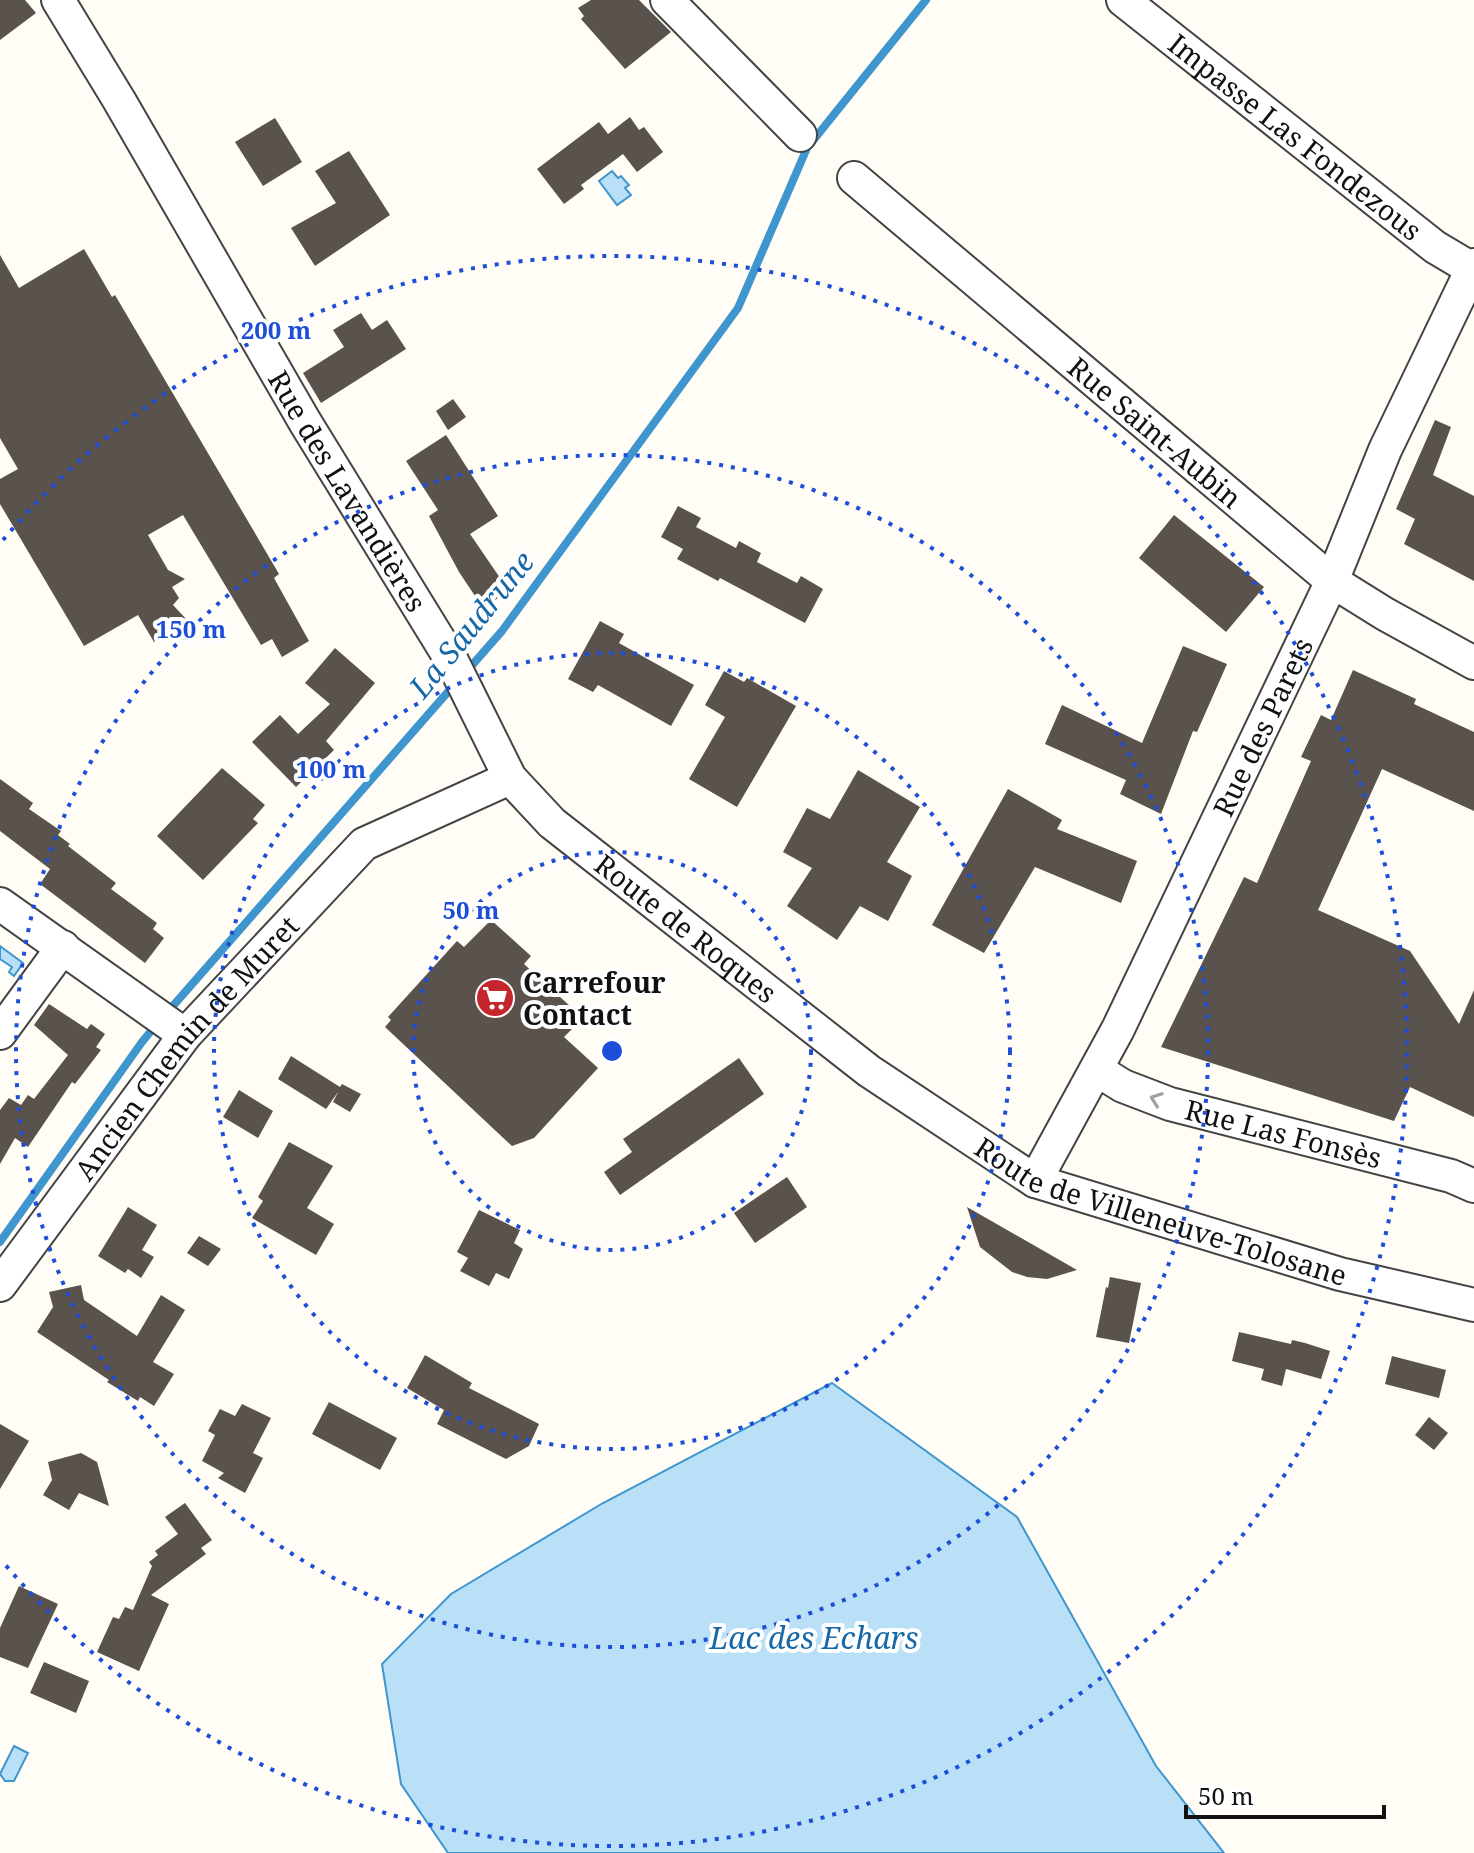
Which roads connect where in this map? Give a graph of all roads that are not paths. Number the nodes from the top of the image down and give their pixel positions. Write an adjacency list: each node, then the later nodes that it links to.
1 (58, 0): 9 (street, Rue des Lavandières)
2 (667, 0): 4 (street)
3 (1123, 0): 6 (street, Impasse Las Fondezous)
4 (800, 135)
5 (854, 178): 7 (street, Rue Saint-Aubin)
6 (1473, 267): 7 (street, Rue des Parets)
7 (1332, 581): 8 (street, Rue Saint-Aubin); 14 (street, Rue des Parets)
8 (1474, 663)
9 (510, 778): 13 (street, Ancien Chemin de Muret); 15 (street, Route de Roques)
10 (0, 904): 11 (street)
11 (63, 947): 12 (street); 13 (street)
12 (0, 1033)
13 (185, 1035): 18 (street, Ancien Chemin de Muret)
14 (1097, 1070): 16 (street, Rue des Parets); 17 (street, Rue Las Fonsès, one-way to 14)
15 (869, 1071): 16 (street, Route de Villeneuve-Tolosane)
16 (1035, 1181): 19 (street, Route de Villeneuve-Tolosane)
17 (1474, 1186)
18 (0, 1285)
19 (1474, 1305)

